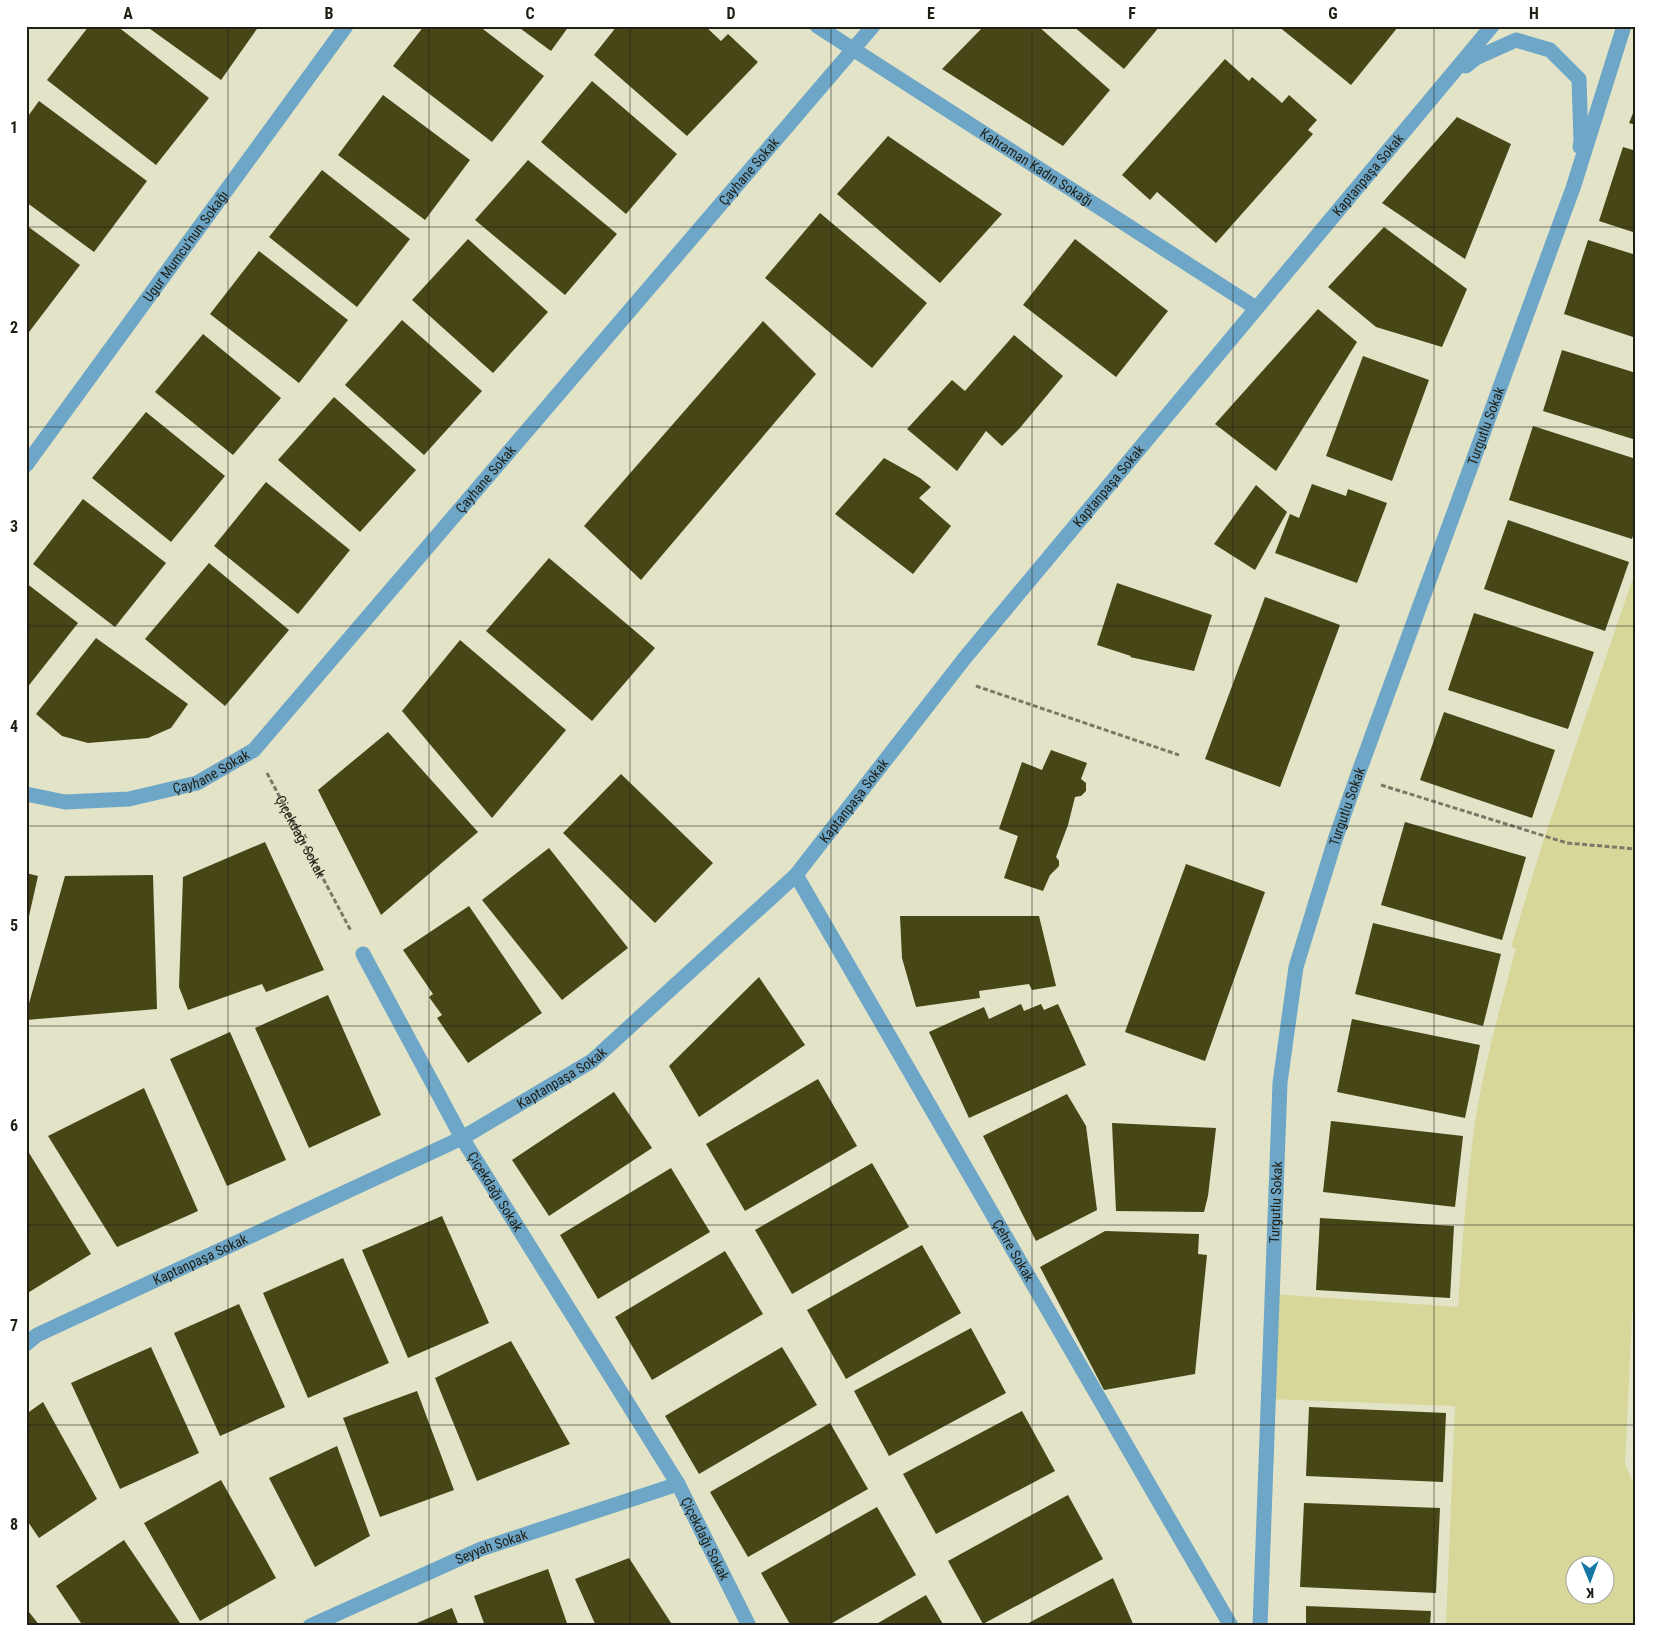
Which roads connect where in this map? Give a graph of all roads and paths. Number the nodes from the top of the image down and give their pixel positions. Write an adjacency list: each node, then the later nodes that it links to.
1 (346, 26): 10 (street, Ugur Mumcu'nun Sokağı)
2 (817, 26): 6 (street, Kahraman Kadın Sokağı)
3 (873, 26): 6 (street, Çayhane Sokak)
4 (1492, 26): 7 (street, Kaptanpaşa Sokak)
5 (1624, 26): 8 (street, Turgutlu Sokak)
6 (853, 49): 9 (street, Kahraman Kadın Sokağı); 12 (street, Çayhane Sokak)
7 (1440, 89): 8 (street); 9 (street, Kaptanpaşa Sokak)
8 (1573, 188): 14 (street, Turgutlu Sokak)
9 (1256, 308): 11 (street, Kaptanpaşa Sokak)
10 (26, 465)
11 (950, 677): 13 (path); 17 (street, Kaptanpaşa Sokak)
12 (254, 750): 15 (street, Çayhane Sokak); 18 (path, Çiçekdağı Sokak)
13 (1179, 755)
14 (1357, 777): 16 (path); 25 (street, Turgutlu Sokak)
15 (26, 794)
16 (1636, 849)
17 (796, 876): 19 (street, Kaptanpaşa Sokak); 24 (street, Çehre Sokak)
18 (363, 954): 19 (street, Çiçekdağı Sokak)
19 (462, 1138): 20 (street, Kaptanpaşa Sokak); 21 (street, Çiçekdağı Sokak)
20 (26, 1344)
21 (678, 1484): 22 (street, Seyyah Sokak); 23 (street, Çiçekdağı Sokak)
22 (310, 1626)
23 (749, 1626)
24 (1231, 1626)
25 (1260, 1626)

